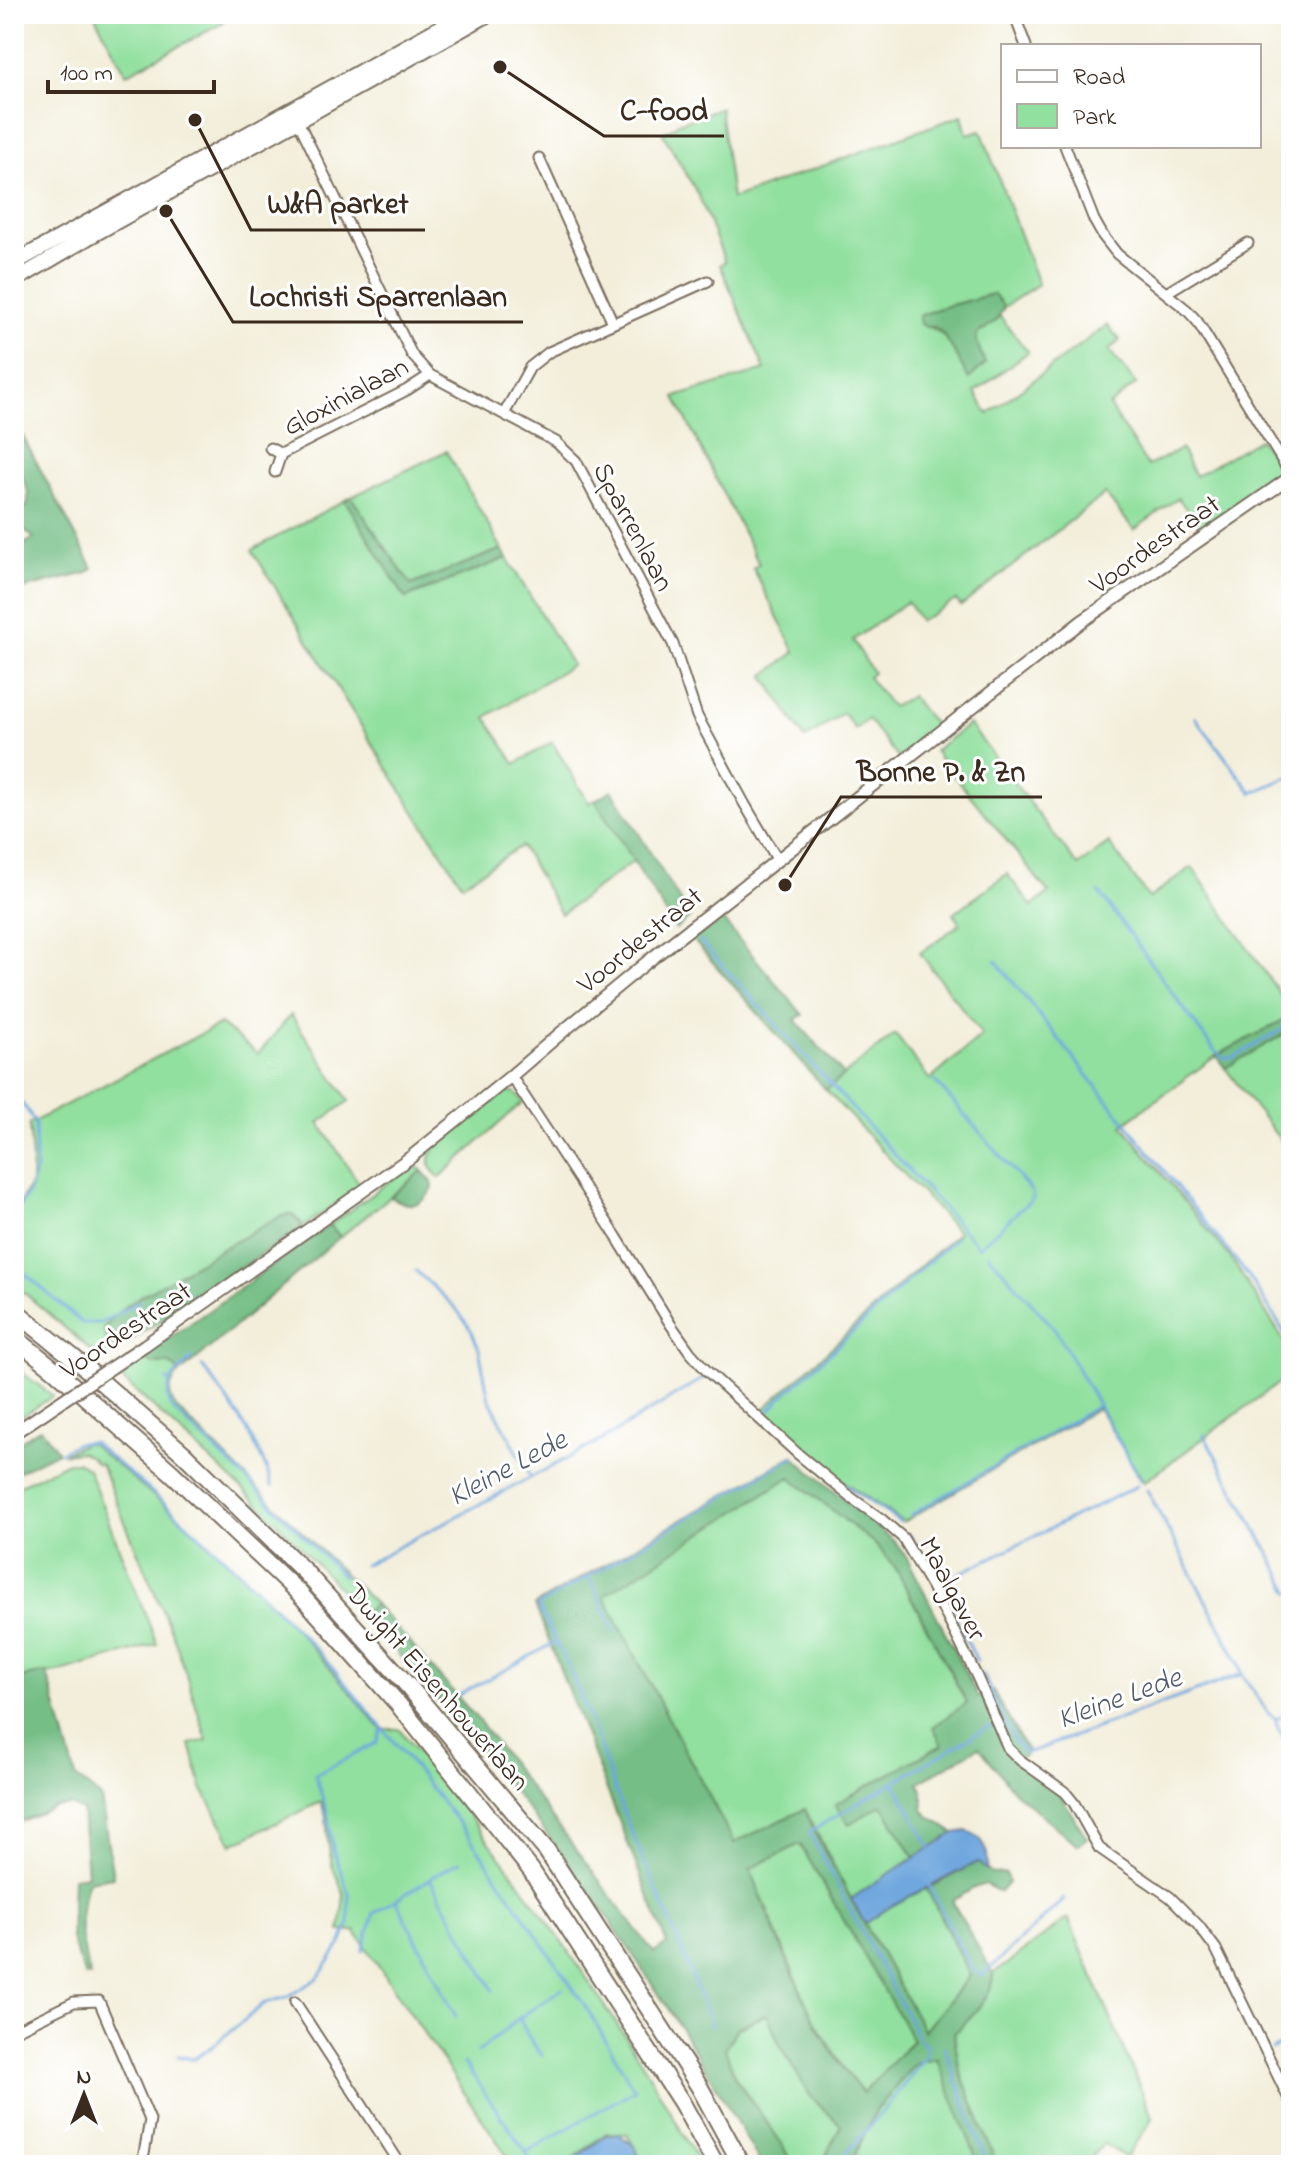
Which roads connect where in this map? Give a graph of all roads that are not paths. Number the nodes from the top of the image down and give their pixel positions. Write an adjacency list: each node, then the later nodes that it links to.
1 (465, 14): 5 (main road)
2 (489, 14): 5 (main road)
3 (1014, 14): 4 (street)
4 (1025, 44)
5 (296, 116): 9 (main road); 10 (main road); 14 (street, Sparrenlaan)
6 (1066, 148): 12 (street)
7 (539, 158): 13 (street)
8 (1248, 243): 12 (street)
9 (14, 263)
10 (14, 281)
11 (708, 281): 13 (street)
12 (1166, 293): 19 (street)
13 (613, 323): 15 (street)
14 (430, 375): 15 (street, Sparrenlaan); 17 (street, Gloxinialaan)
15 (504, 414): 20 (street, Sparrenlaan)
16 (270, 448): 17 (street, Gloxinialaan)
17 (281, 454): 18 (street, Gloxinialaan)
18 (275, 472)
19 (1291, 476): 20 (street, Voordestraat)
20 (777, 859): 21 (street, Voordestraat)
21 (511, 1076): 24 (street, Voordestraat, bridge); 27 (street, Maalgaver)
22 (14, 1310): 32 (highway, Dwight Eisenhowerlaan)
23 (14, 1337): 31 (highway, Dwight Eisenhowerlaan)
24 (14, 1433)
25 (295, 2002): 30 (street)
26 (14, 2031): 28 (street)
27 (1291, 2103)
28 (143, 2160): 29 (street)
29 (149, 2165)
30 (401, 2165)
31 (716, 2165)
32 (742, 2165)

